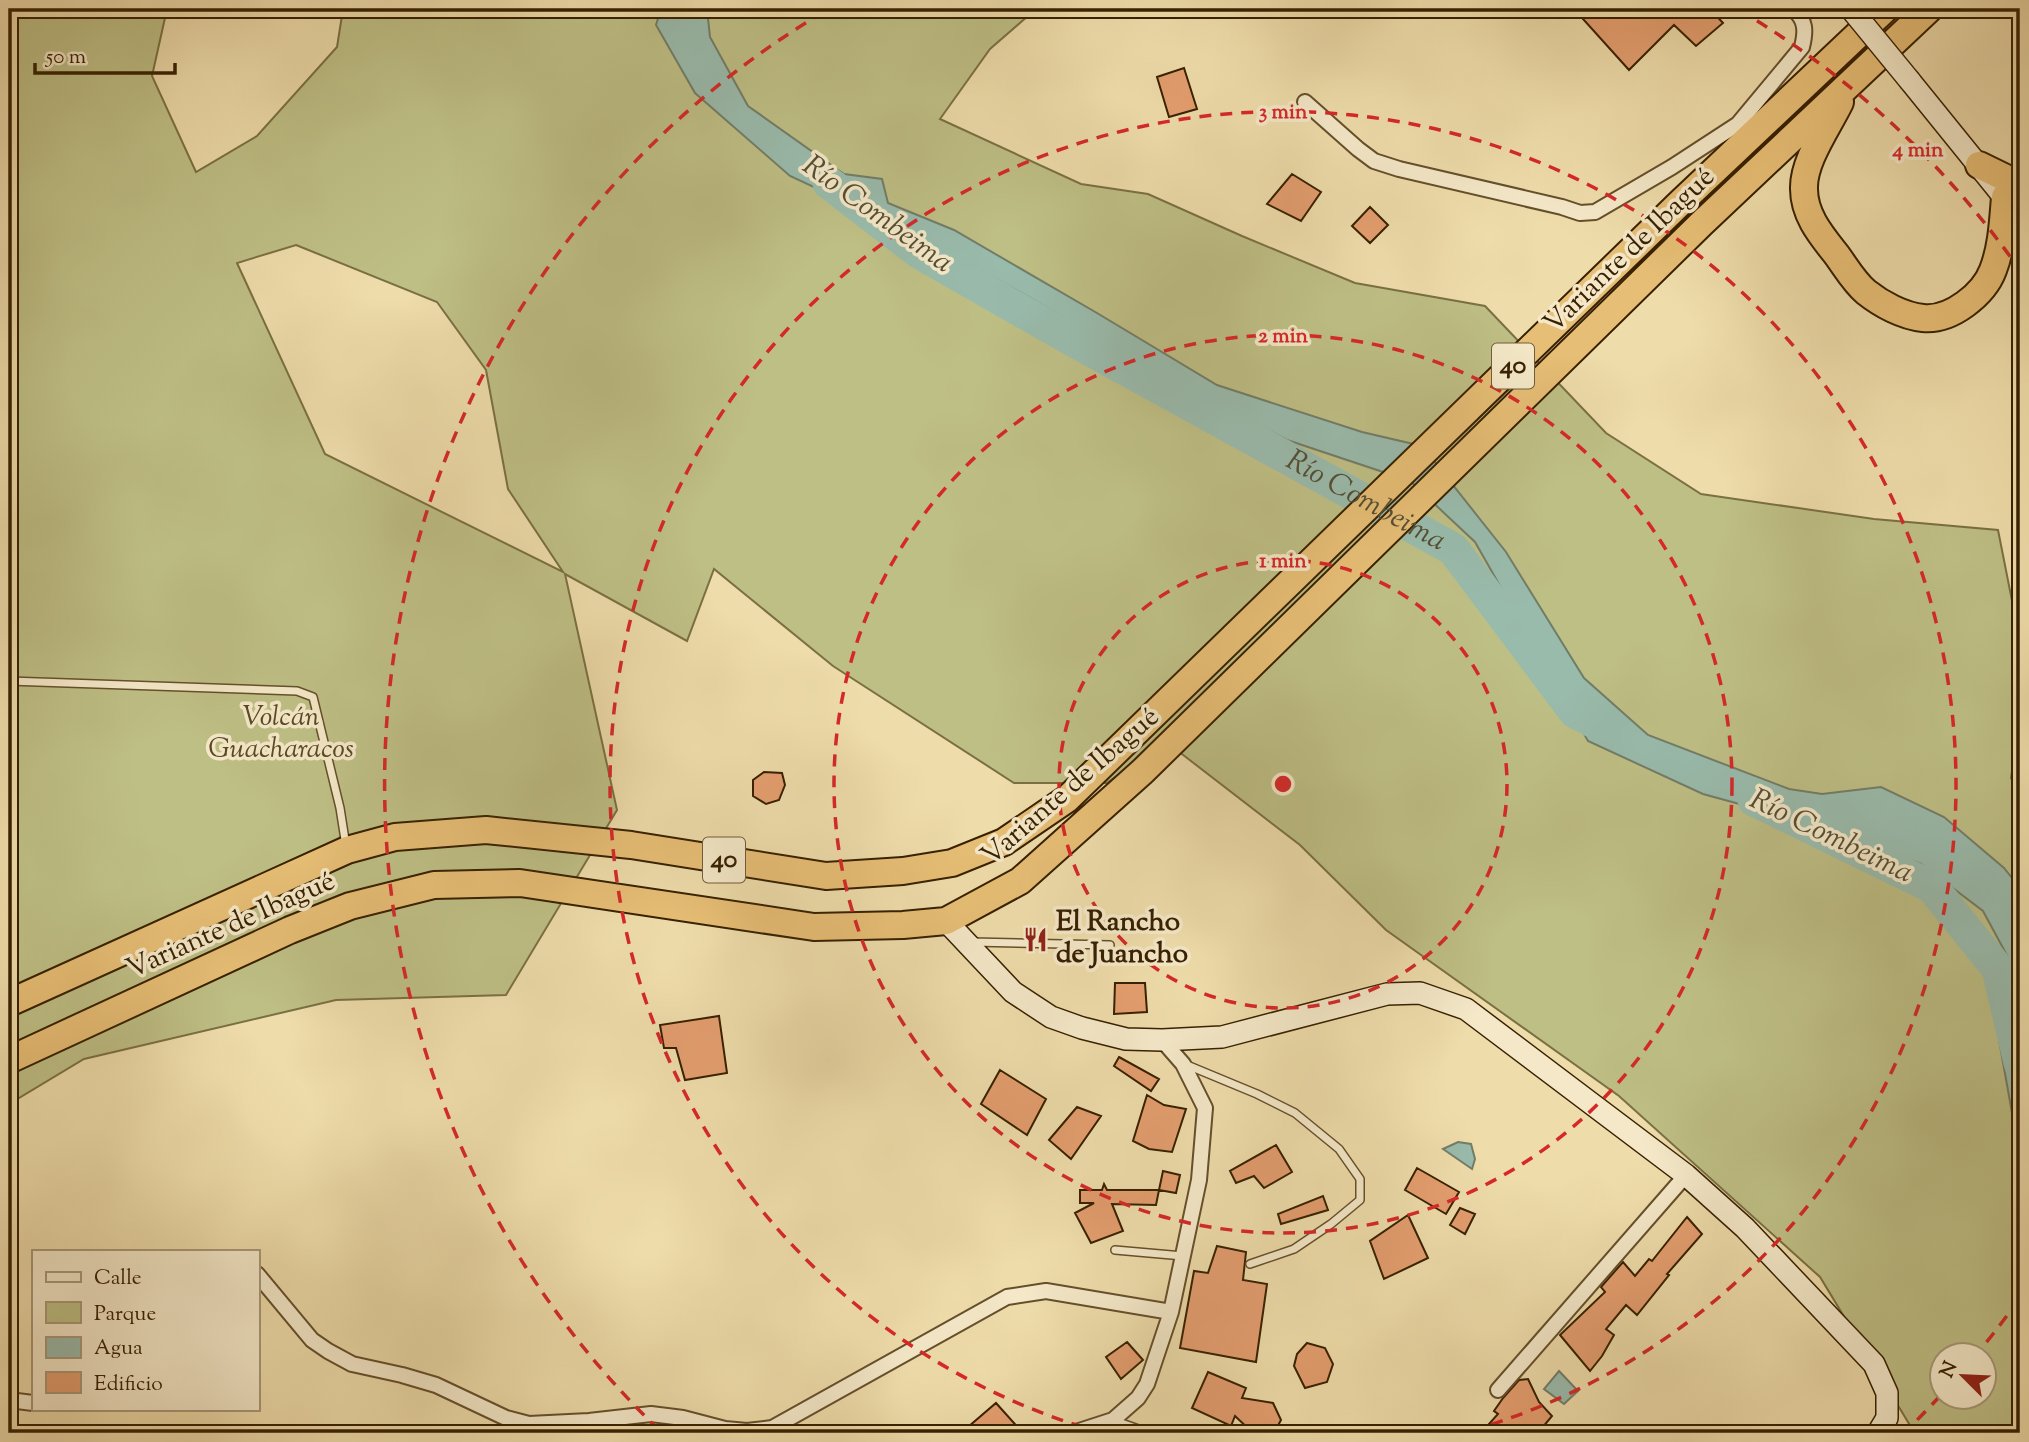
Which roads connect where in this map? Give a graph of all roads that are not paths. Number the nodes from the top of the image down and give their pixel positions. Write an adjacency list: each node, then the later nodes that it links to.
1 (1793, 9): 6 (street)
2 (1852, 9): 7 (street, bridge)
3 (1885, 9): 10 (highway, Variante de Ibagué / 40)
4 (1930, 9): 5 (highway, Variante de Ibagué / 40)
5 (1849, 83): 8 (highway); 11 (highway, Variante de Ibagué / 40)
6 (1305, 102)
7 (1979, 165): 8 (highway)
8 (2015, 199)
9 (9, 681): 10 (lane)
10 (347, 850): 14 (highway, Variante de Ibagué / 40)
11 (946, 920): 12 (street); 16 (highway, Variante de Ibagué / 40)
12 (967, 942): 13 (lane); 15 (street)
13 (1110, 945)
14 (9, 1003)
15 (1162, 1040): 17 (street); 18 (street)
16 (9, 1060)
17 (1183, 1064): 20 (street); 21 (lane)
18 (1686, 1175): 24 (street); 30 (street)
19 (1115, 1250): 20 (lane)
20 (1183, 1256): 23 (street)
21 (1250, 1264)
22 (259, 1276): 23 (street)
23 (1171, 1312): 27 (street)
24 (1498, 1390)
25 (9, 1400): 26 (street)
26 (32, 1402)
27 (1114, 1420): 28 (street); 29 (lane)
28 (1073, 1433)
29 (1147, 1433)
30 (1878, 1433)

